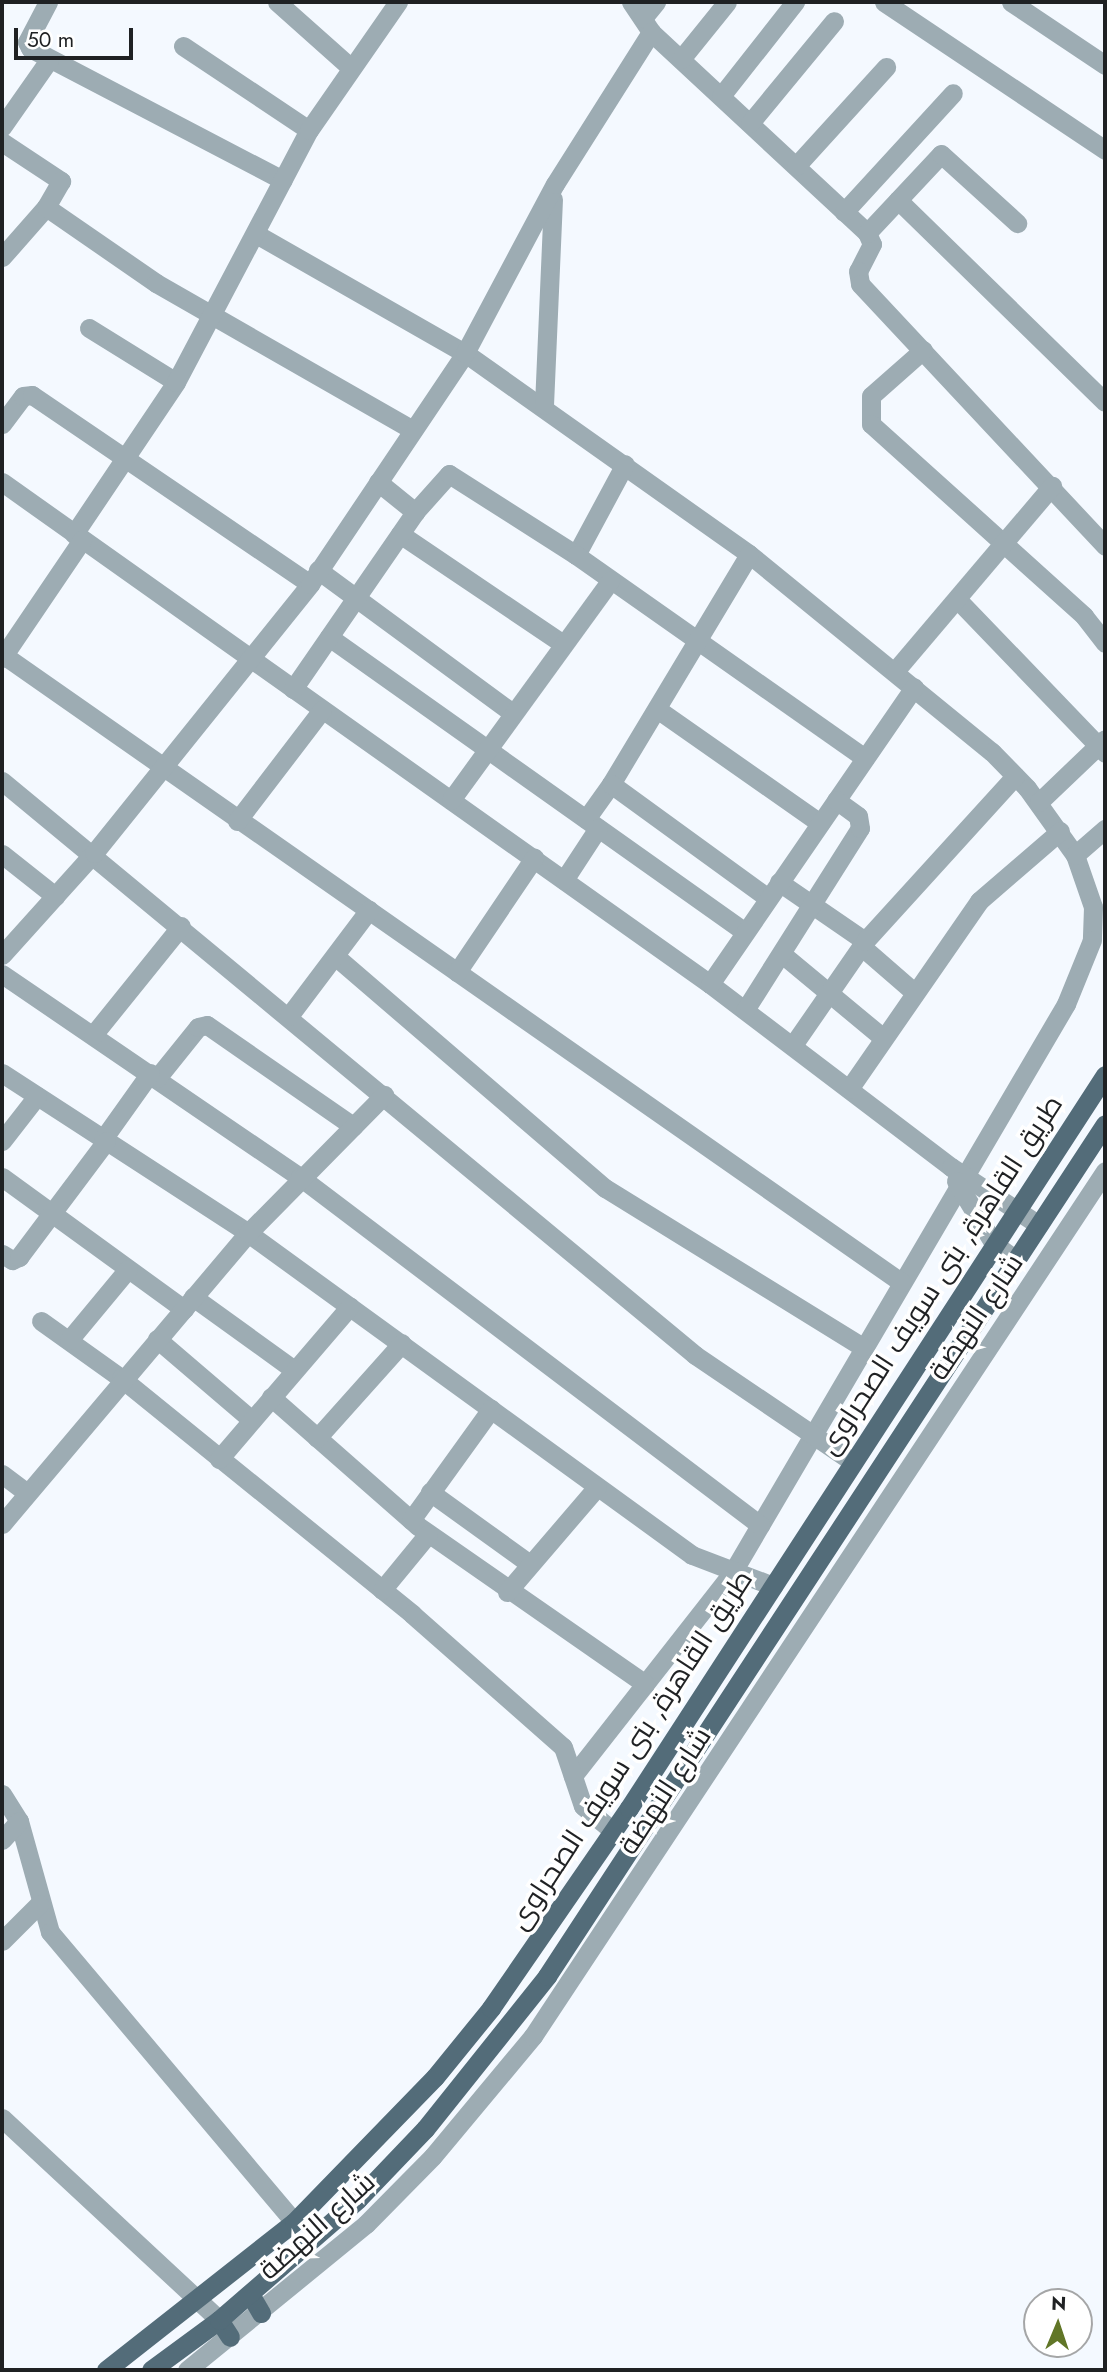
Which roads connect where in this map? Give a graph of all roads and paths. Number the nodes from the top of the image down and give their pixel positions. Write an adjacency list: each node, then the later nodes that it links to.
1 (48, 2): 14 (street)
2 (277, 2): 16 (street)
3 (398, 2): 16 (street)
4 (631, 2): 11 (street)
5 (656, 2): 11 (street)
6 (727, 2): 13 (street)
7 (794, 2): 19 (street)
8 (884, 2): 24 (street)
9 (1011, 2): 15 (street)
10 (834, 22): 20 (street)
11 (647, 25): 13 (street); 27 (street)
12 (183, 46): 22 (street)
13 (681, 59): 19 (street)
14 (49, 60): 21 (street); 26 (street)
15 (1105, 65)
16 (350, 67): 22 (street)
17 (886, 67): 25 (street)
18 (953, 93): 30 (street)
19 (722, 96): 20 (street)
20 (750, 123): 25 (street)
21 (2, 127)
22 (309, 130): 26 (street)
23 (2, 142): 29 (street)
24 (1105, 150)
25 (796, 166): 30 (street)
26 (283, 180): 33 (street)
27 (555, 184): 38 (street); 42 (street)
28 (898, 200): 31 (street); 32 (street); 40 (street)
29 (47, 207): 34 (street); 35 (street)
30 (844, 212): 32 (street)
31 (1017, 223)
32 (867, 233): 37 (street)
33 (256, 234): 35 (street); 38 (street)
34 (2, 257)
35 (212, 316): 39 (street); 44 (street)
36 (89, 328): 39 (street)
37 (923, 350): 48 (street); 53 (street)
38 (465, 353): 42 (street); 44 (street)
39 (176, 382): 45 (street)
40 (1105, 402)
41 (8, 403): 43 (street); 45 (street)
42 (544, 405): 46 (street)
43 (2, 424)
44 (413, 430): 47 (street)
45 (128, 457): 52 (street); 57 (street)
46 (625, 464): 55 (street); 56 (street)
47 (378, 482): 50 (street); 57 (street)
48 (1052, 486): 53 (street); 54 (street)
49 (5, 492): 52 (street)
50 (415, 512): 51 (street); 56 (street)
51 (400, 534): 59 (street); 64 (street)
52 (78, 537): 65 (street); 66 (street)
53 (1004, 543): 60 (street); 63 (street)
54 (1105, 546)
55 (749, 554): 62 (street); 67 (street)
56 (576, 555): 58 (street)
57 (314, 577): 59 (street); 66 (street)
58 (610, 581): 62 (street); 64 (street)
59 (356, 598): 61 (street); 72 (street)
60 (957, 599): 67 (street); 73 (street)
61 (329, 637): 69 (street); 74 (street)
62 (695, 638): 70 (street); 75 (street)
63 (1105, 643)
64 (563, 644): 72 (street)
65 (2, 656): 76 (street)
66 (251, 659): 69 (street); 76 (street)
67 (895, 671): 68 (street)
68 (914, 687): 75 (street); 77 (street)
69 (293, 689): 71 (street)
70 (657, 709): 79 (street); 85 (street)
71 (322, 710): 80 (street); 83 (street)
72 (513, 713): 74 (street)
73 (1103, 746): 82 (street)
74 (488, 749): 80 (street); 84 (street)
75 (865, 758): 81 (street)
76 (163, 766): 83 (street); 88 (street)
77 (1015, 776): 82 (street); 100 (street)
78 (2, 781): 88 (street)
79 (611, 784): 84 (street); 93 (street)
80 (451, 800): 91 (street)
81 (836, 800): 85 (street); 96 (street)
82 (1039, 802): 87 (street)
83 (237, 821): 97 (street)
84 (592, 823): 92 (street); 99 (street)
85 (820, 823): 93 (street)
86 (1105, 829): 90 (street)
87 (1060, 831): 90 (street); 108 (street)
88 (94, 853): 94 (street); 98 (street)
89 (2, 854): 94 (street)
90 (1075, 855): 95 (street)
91 (534, 858): 92 (street); 104 (street)
92 (564, 880): 106 (street)
93 (774, 890): 96 (street); 99 (street)
94 (54, 897): 101 (street)
95 (1099, 904): 127 (street)
96 (813, 905): 100 (street); 102 (street)
97 (369, 910): 103 (street); 104 (street)
98 (181, 926): 110 (street); 111 (street)
99 (745, 932): 106 (street)
100 (863, 943): 107 (street); 108 (street)
101 (2, 954)
102 (782, 954): 107 (street); 109 (street)
103 (335, 956): 110 (street); 143 (street)
104 (457, 972): 136 (street)
105 (2, 974): 111 (street)
106 (710, 984): 109 (street)
107 (831, 990): 112 (street); 113 (street)
108 (914, 992): 112 (street)
109 (745, 1010): 113 (street)
110 (289, 1016): 118 (street)
111 (93, 1035): 115 (street)
112 (883, 1038): 117 (street)
113 (793, 1045): 117 (street)
114 (2, 1073): 119 (street)
115 (153, 1075): 121 (street); 122 (street); 126 (street)
116 (1105, 1075): 128 (main road, طريق القاهرة, بنى سويف الصحراوى)
117 (849, 1089): 127 (street)
118 (384, 1095): 121 (street); 149 (street)
119 (37, 1096): 122 (street); 123 (street)
120 (1105, 1124): 130 (main road, طريق القاهرة, بنى سويف الصحراوى)
121 (352, 1126): 126 (street)
122 (105, 1140): 129 (street); 131 (street)
123 (2, 1141)
124 (1105, 1171): 178 (street, شارع النهضة)
125 (2, 1177): 129 (street)
126 (300, 1177): 131 (street); 159 (street)
127 (965, 1183): 128 (street); 132 (street); 136 (street)
128 (1017, 1211): 130 (street); 132 (main road, طريق القاهرة, بنى سويف الصحراوى)
129 (54, 1214): 133 (street); 135 (street)
130 (1039, 1225): 134 (main road, طريق القاهرة, بنى سويف الصحراوى)
131 (248, 1233): 137 (street); 138 (street)
132 (994, 1244): 134 (street); 152 (main road, طريق القاهرة, بنى سويف الصحراوى)
133 (2, 1254)
134 (1016, 1260): 176 (main road, طريق القاهرة, بنى سويف الصحراوى)
135 (128, 1269): 137 (street); 141 (street)
136 (901, 1282): 143 (street)
137 (188, 1303): 140 (street); 144 (street)
138 (350, 1306): 142 (street); 144 (street)
139 (41, 1321): 141 (street)
140 (157, 1339): 145 (street); 148 (street)
141 (69, 1340): 145 (street)
142 (402, 1343): 147 (street); 150 (street)
143 (862, 1347): 149 (street)
144 (293, 1369): 146 (street)
145 (121, 1378): 151 (street); 155 (street)
146 (271, 1397): 148 (street); 150 (street)
147 (491, 1409): 154 (street); 156 (street)
148 (251, 1420): 151 (street)
149 (808, 1436): 152 (street); 159 (street)
150 (317, 1438): 157 (street)
151 (219, 1459): 164 (street)
152 (853, 1462): 163 (main road, طريق القاهرة, بنى سويف الصحراوى)
153 (2, 1474): 155 (street)
154 (597, 1487): 161 (street); 162 (street)
155 (26, 1492): 158 (street)
156 (430, 1492): 157 (street); 161 (street)
157 (411, 1520): 160 (street)
158 (2, 1524)
159 (760, 1525): 162 (street)
160 (428, 1534): 164 (street); 165 (street)
161 (530, 1564): 165 (street)
162 (733, 1573): 163 (street); 166 (street)
163 (773, 1586): 170 (main road, طريق القاهرة, بنى سويف الصحراوى)
164 (382, 1590): 167 (street)
165 (507, 1592): 166 (street)
166 (645, 1684): 167 (street)
167 (573, 1776): 170 (street)
168 (2, 1794): 169 (street)
169 (19, 1821): 171 (street); 172 (street)
170 (613, 1831): 175 (main road, طريق القاهرة, بنى سويف الصحراوى)
171 (2, 1840)
172 (39, 1904): 173 (street); 175 (street)
173 (2, 1941)
174 (5, 2130): 177 (street)
175 (294, 2222): 177 (main road, طريق القاهرة, بنى سويف الصحراوى)
176 (250, 2294): 178 (main road); 179 (main road, طريق القاهرة, بنى سويف الصحراوى)
177 (199, 2297): 179 (street); 181 (main road, طريق القاهرة, بنى سويف الصحراوى)
178 (261, 2313): 180 (street, شارع النهضة)
179 (219, 2320): 180 (main road); 182 (main road, طريق القاهرة, بنى سويف الصحراوى)
180 (230, 2337): 183 (street, شارع النهضة)
181 (106, 2370)
182 (150, 2370)
183 (187, 2370)

